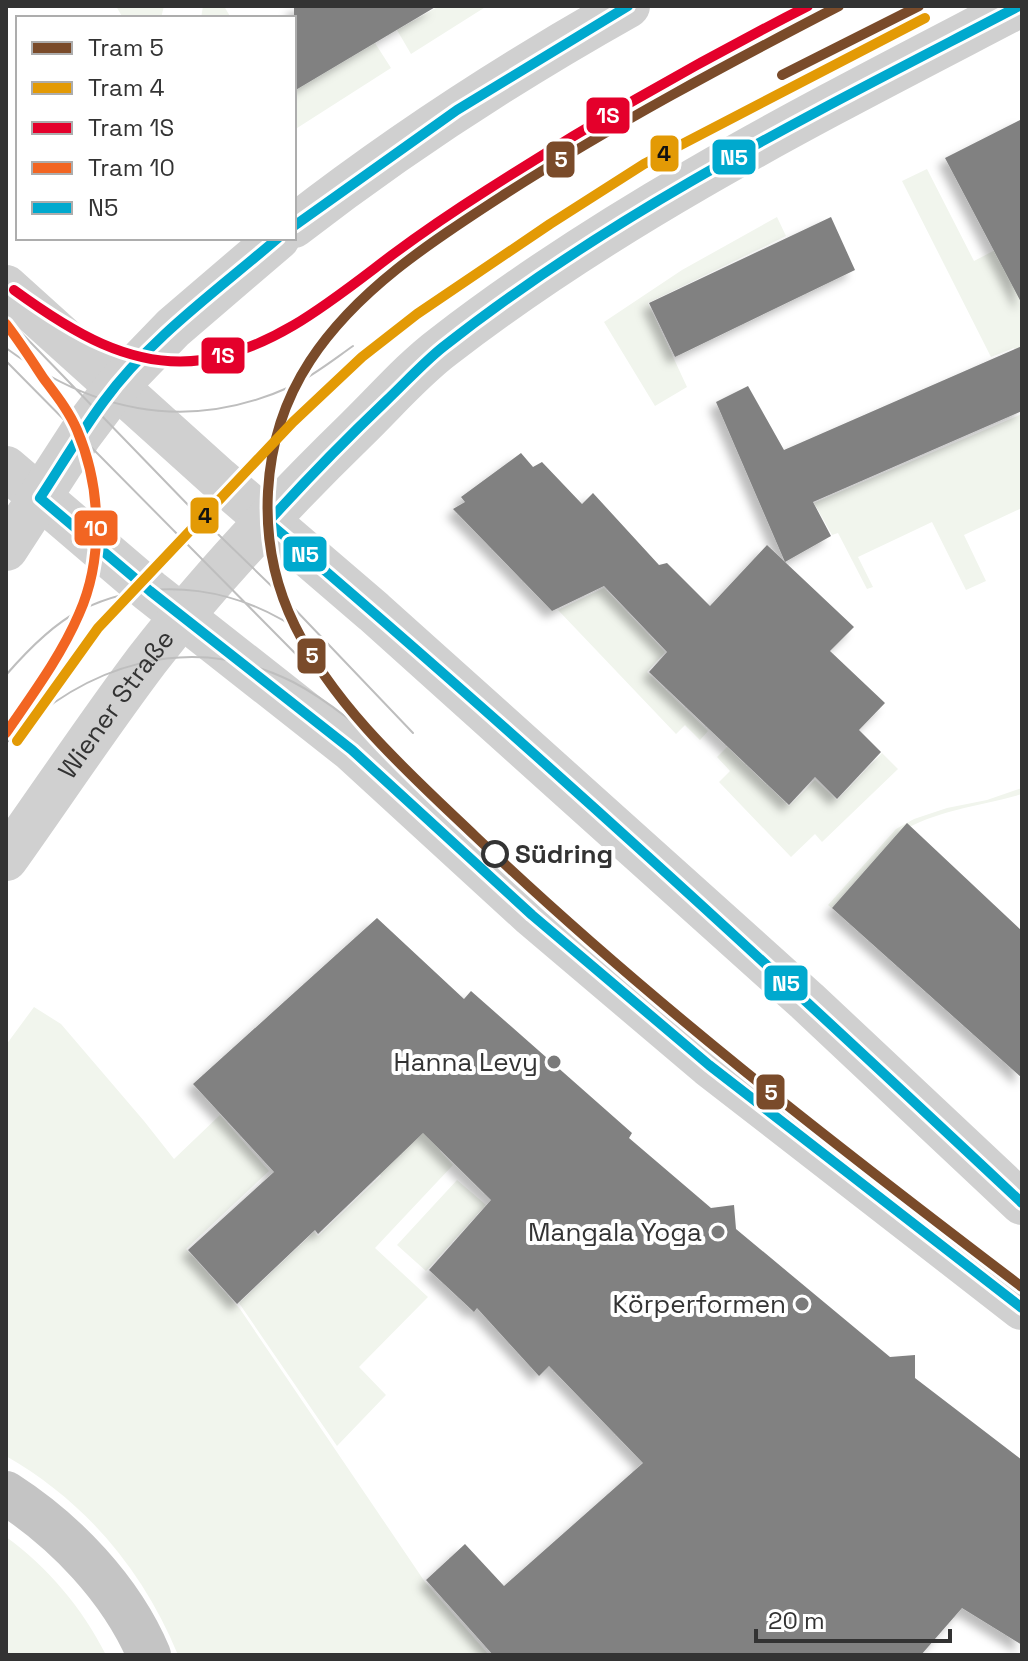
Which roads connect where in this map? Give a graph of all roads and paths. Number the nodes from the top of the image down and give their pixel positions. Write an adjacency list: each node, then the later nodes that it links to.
1 (628, 6): 3 (main road)
2 (1019, 6): 9 (main road)
3 (296, 224)
4 (276, 240): 6 (main road)
5 (6, 287): 6 (main road)
6 (116, 387): 8 (main road); 9 (main road)
7 (6, 468): 8 (main road)
8 (40, 498): 10 (main road); 11 (main road)
9 (268, 522): 11 (main road, Wiener Straße); 13 (main road)
10 (6, 549)
11 (183, 617): 12 (main road, Wiener Straße); 14 (main road)
12 (6, 859)
13 (1022, 1203)
14 (1022, 1308)
15 (6, 1493): 16 (highway)
16 (149, 1655)

